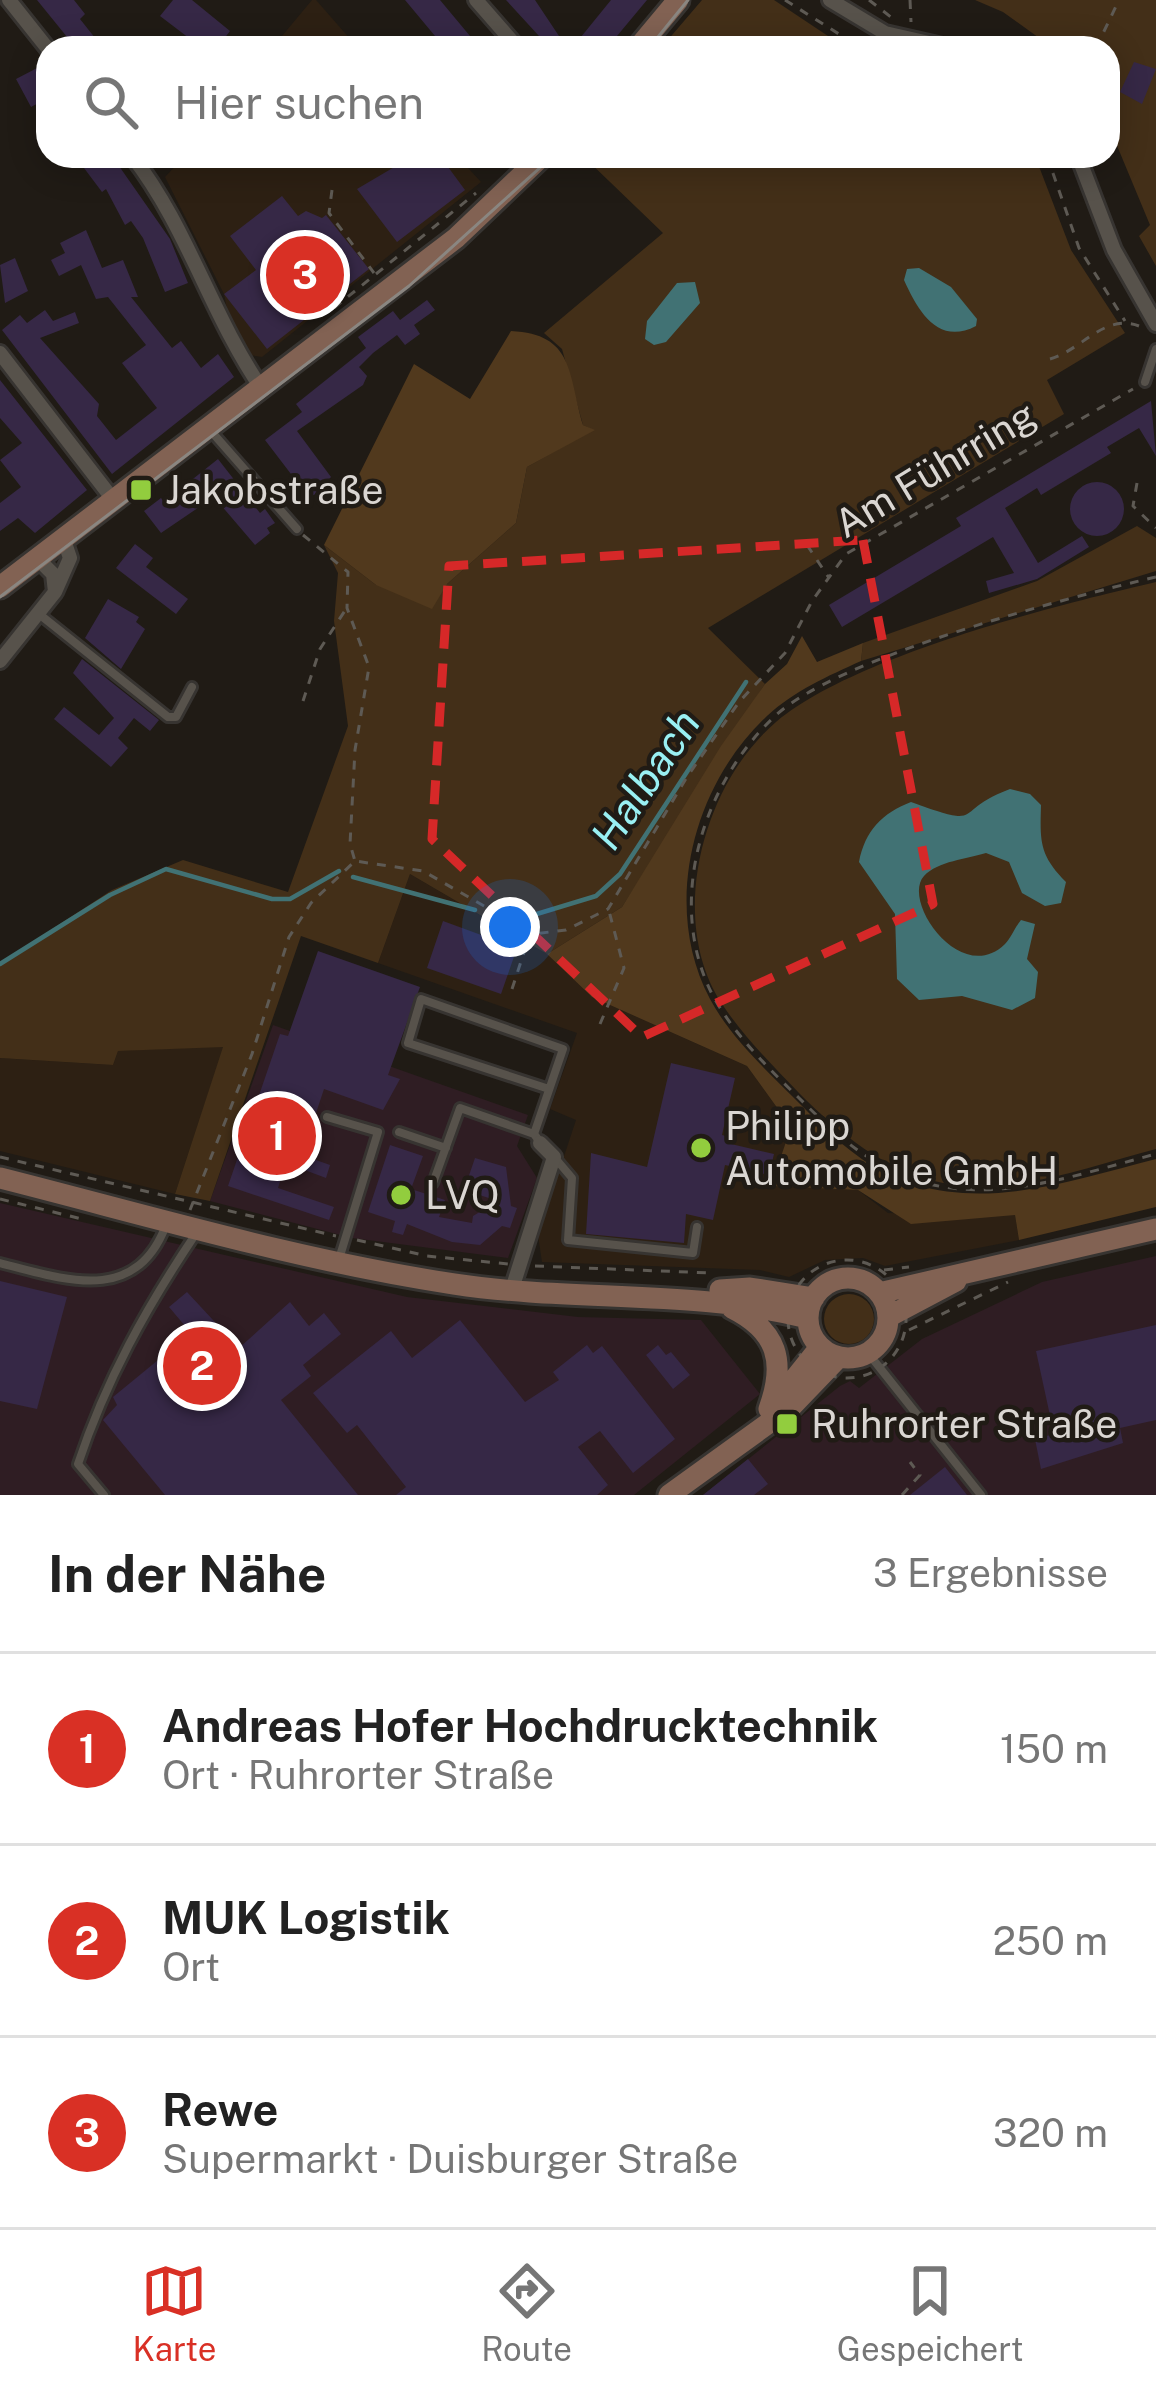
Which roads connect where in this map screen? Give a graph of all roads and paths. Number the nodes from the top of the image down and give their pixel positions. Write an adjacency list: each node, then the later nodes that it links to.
1 (9, 0): 9 (street)
2 (476, 0): 10 (street)
3 (678, 0): 11 (main road)
4 (785, 0): 12 (path)
5 (830, 0): 13 (street)
6 (869, 0): 14 (path)
7 (910, 0): 15 (path)
8 (1119, 0): 16 (path)
9 (38, 36)
10 (508, 36)
11 (648, 36)
12 (842, 36)
13 (902, 36)
14 (909, 36)
15 (913, 36)
16 (1102, 36)
17 (141, 168): 29 (street)
18 (529, 168): 29 (main road)
19 (1051, 168): 23 (path)
20 (1083, 168): 24 (street)
21 (332, 190): 22 (path)
22 (376, 274)
23 (1125, 321): 24 (path); 27 (path)
24 (1148, 325)
25 (1156, 349): 28 (lane)
26 (0, 353): 32 (street)
27 (1050, 359)
28 (1145, 382): 39 (path, Am Führring)
29 (262, 389): 30 (main road)
30 (209, 428): 32 (main road); 34 (lane)
31 (1137, 483): 33 (path)
32 (115, 502): 35 (main road)
33 (1156, 528)
34 (297, 530): 42 (path)
35 (64, 540): 37 (main road); 41 (street)
36 (807, 545): 39 (path)
37 (38, 559): 40 (main road); 41 (street)
38 (1156, 577): 59 (path)
39 (830, 578): 48 (path, Am Führring)
40 (0, 587)
41 (55, 592): 43 (street)
42 (347, 608): 46 (path); 47 (path)
43 (38, 613): 44 (street); 45 (lane)
44 (0, 661)
45 (192, 686)
46 (303, 701)
47 (355, 861): 49 (path); 64 (path)
48 (608, 909): 49 (path); 53 (path)
49 (530, 933): 51 (path)
50 (509, 970): 51 (path)
51 (517, 972): 52 (path)
52 (512, 989)
53 (599, 1024)
54 (549, 1089): 54 (lane); 57 (lane)
55 (328, 1117): 67 (lane)
56 (399, 1132): 58 (lane)
57 (537, 1138): 58 (lane); 61 (street)
58 (446, 1148): 63 (lane)
59 (1156, 1154)
60 (0, 1157): 64 (path)
61 (554, 1157): 65 (lane); 70 (street)
62 (0, 1178): 64 (main road)
63 (433, 1183)
64 (186, 1220): 67 (path); 68 (lane); 69 (main road); 82 (lane)
65 (697, 1227)
66 (1156, 1229): 77 (main road)
67 (345, 1238): 69 (lane); 70 (path)
68 (0, 1263)
69 (338, 1264): 73 (main road)
70 (517, 1265): 71 (path); 73 (street)
71 (730, 1273)
72 (1022, 1275): 77 (path)
73 (512, 1288): 74 (main road)
74 (666, 1294): 75 (main road); 76 (main road)
75 (718, 1301): 76 (main road); 80 (main road)
76 (801, 1306): 77 (main road); 77 (path); 78 (main road)
77 (896, 1308): 79 (path); 79 (main road)
78 (828, 1358): 79 (main road); 79 (path); 80 (main road)
79 (873, 1360): 85 (lane)
80 (773, 1414): 83 (main road)
81 (910, 1462): 84 (path)
82 (104, 1495)
83 (668, 1495)
84 (902, 1495)
85 (981, 1495)

